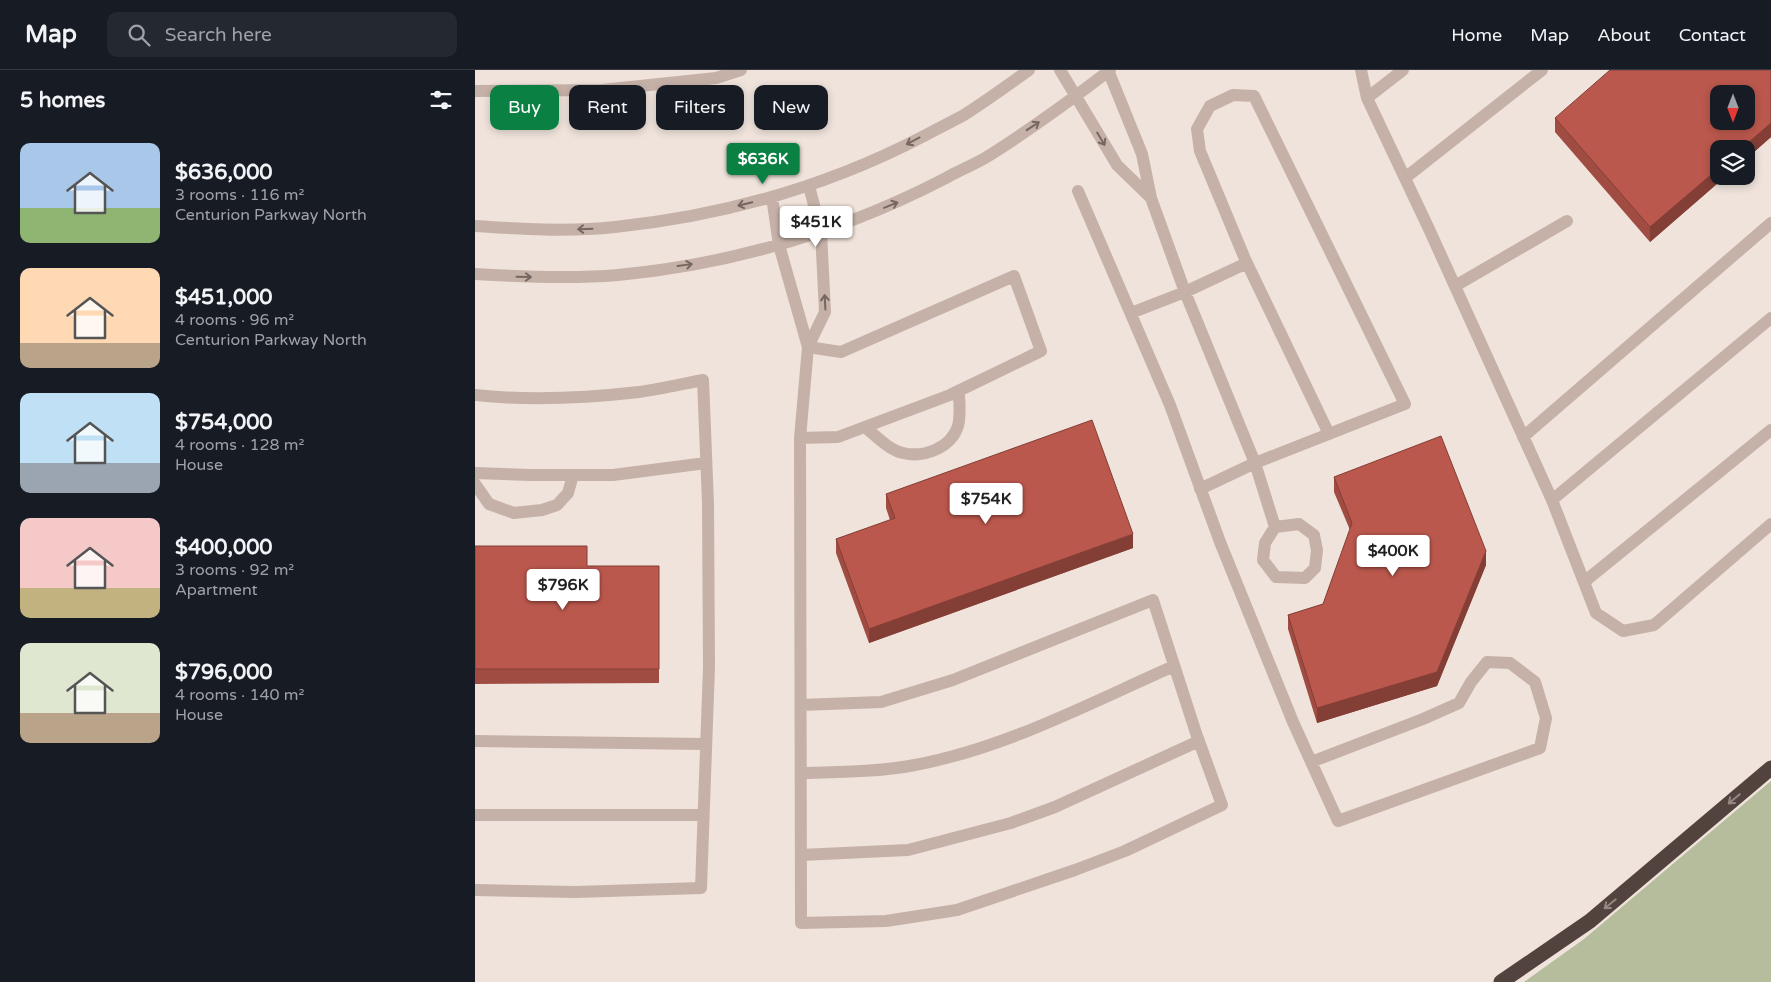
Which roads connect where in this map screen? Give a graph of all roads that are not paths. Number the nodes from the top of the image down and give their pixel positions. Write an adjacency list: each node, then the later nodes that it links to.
1 (741, 70): 8 (street)
2 (1029, 70): 12 (street, one-way to 12)
3 (1060, 70): 9 (street)
4 (1109, 70): 9 (street); 15 (street)
5 (1361, 70): 10 (street)
6 (1403, 70): 10 (street)
7 (1543, 70): 11 (street)
8 (475, 91)
9 (1076, 97): 15 (street, one-way to 15); 19 (street, one-way to 9)
10 (1367, 98): 11 (street)
11 (1405, 178): 23 (street)
12 (809, 186): 14 (street); 19 (street)
13 (1078, 191): 25 (street)
14 (772, 197): 18 (street, one-way to 18); 20 (street)
15 (1151, 198): 24 (street)
16 (1567, 221): 23 (street)
17 (1771, 223): 33 (street)
18 (475, 226)
19 (821, 232): 20 (street); 27 (street, one-way to 19)
20 (779, 244): 22 (street, one-way to 20); 27 (street)
21 (1247, 263): 24 (street); 32 (street); 32 (street)
22 (475, 274)
23 (1455, 286): 33 (street)
24 (1185, 292): 25 (street); 36 (street)
25 (1131, 313): 40 (street)
26 (1771, 318): 41 (street)
27 (808, 347): 28 (street); 34 (street)
28 (959, 391): 30 (street); 30 (street)
29 (475, 395): 35 (street)
30 (865, 427): 34 (street)
31 (1771, 430): 44 (street)
32 (1329, 434): 36 (street)
33 (1523, 437): 41 (street)
34 (800, 438): 46 (street)
35 (706, 464): 38 (street); 49 (street)
36 (1255, 464): 40 (street); 43 (street)
37 (475, 473): 38 (street)
38 (573, 475): 39 (street)
39 (475, 484)
40 (1200, 489): 50 (street)
41 (1552, 500): 44 (street)
42 (1771, 524): 44 (street)
43 (1275, 527): 43 (street)
44 (1584, 582)
45 (1174, 666): 46 (street); 48 (street); 52 (street)
46 (801, 705): 52 (street)
47 (475, 741): 49 (street)
48 (1199, 742): 55 (street); 55 (street)
49 (706, 744): 54 (street)
50 (1311, 762): 50 (street)
51 (1771, 768): 57 (highway, one-way to 57)
52 (801, 773): 55 (street)
53 (475, 815): 54 (street)
54 (703, 815): 56 (street)
55 (801, 855)
56 (475, 890)
57 (1501, 982)

